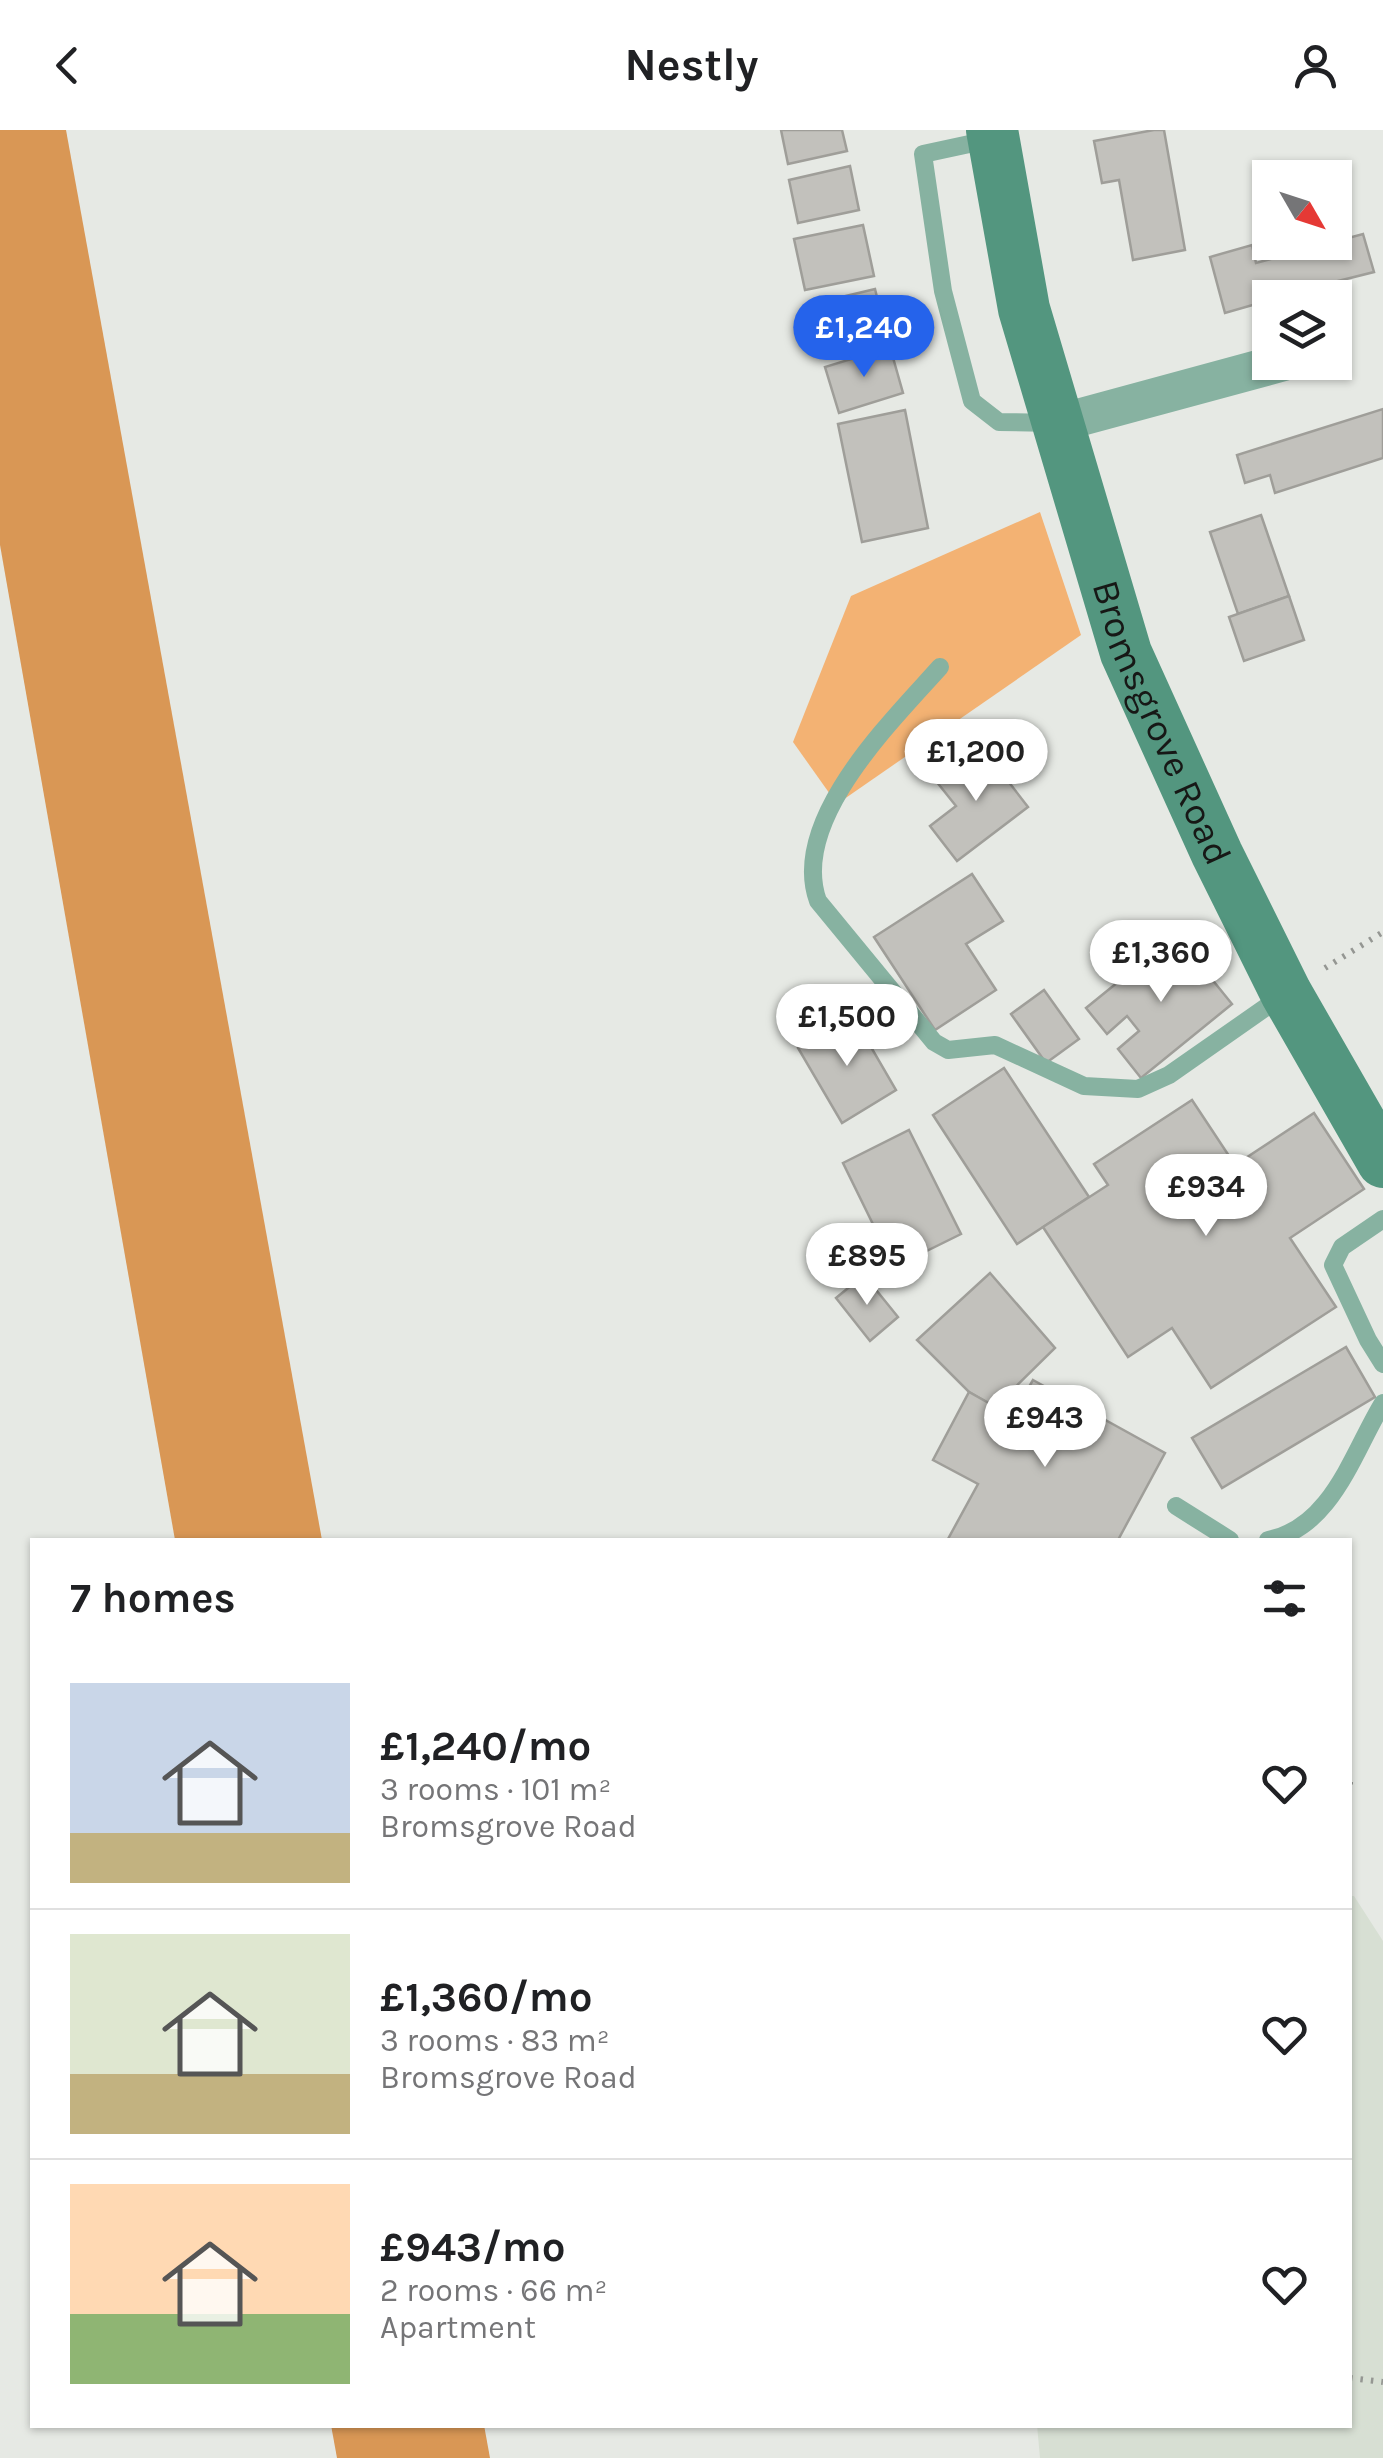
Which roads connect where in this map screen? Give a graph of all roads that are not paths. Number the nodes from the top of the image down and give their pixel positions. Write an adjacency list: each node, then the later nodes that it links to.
1 (993, 135): 3 (main road, Bromsgrove Road); 3 (lane)
2 (1252, 371): 3 (street)
3 (1059, 423): 5 (main road, Bromsgrove Road)
4 (940, 667): 5 (lane)
5 (1286, 993): 6 (main road, Bromsgrove Road)
6 (1383, 1162)
7 (1383, 1219): 8 (lane)
8 (1383, 1364)
9 (1383, 1403): 12 (lane)
10 (1176, 1506): 11 (lane)
11 (1227, 1538)
12 (1279, 1538)

